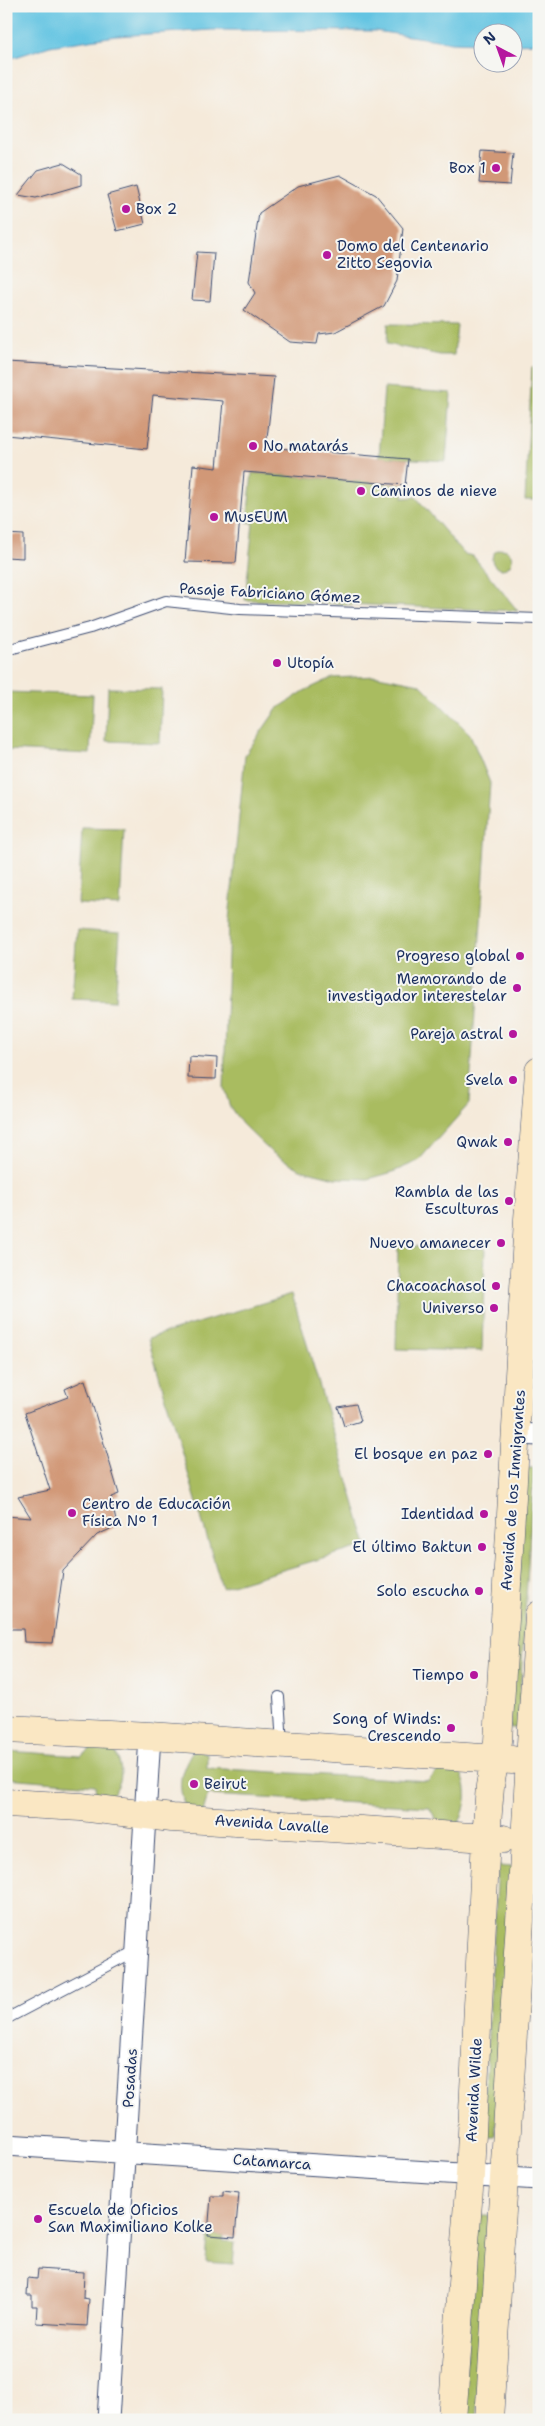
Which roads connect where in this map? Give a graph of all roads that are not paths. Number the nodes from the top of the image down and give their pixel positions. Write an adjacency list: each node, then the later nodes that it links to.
1 (539, 619): 2 (lane, Pasaje Fabriciano Gómez)
2 (6, 650)
3 (539, 1071): 4 (main road, Avenida de los Inmigrantes)
4 (527, 1434): 10 (main road, Avenida de los Inmigrantes)
5 (539, 1615): 11 (main road)
6 (279, 1697): 9 (lane)
7 (6, 1729): 8 (main road)
8 (150, 1736): 9 (main road); 13 (street, Posadas)
9 (282, 1745): 10 (main road)
10 (494, 1760): 11 (main road); 14 (main road, Avenida Wilde)
11 (534, 1760): 15 (main road)
12 (6, 1803): 13 (main road, Avenida Lavalle)
13 (146, 1816): 14 (main road, Avenida Lavalle); 16 (street, Posadas)
14 (486, 1837): 15 (main road, Avenida Lavalle); 20 (main road, Avenida Wilde)
15 (532, 1842): 21 (main road)
16 (138, 1949): 17 (lane); 19 (street, Posadas)
17 (6, 2019)
18 (6, 2145): 19 (street, Catamarca)
19 (125, 2152): 20 (street, Catamarca); 23 (street, Posadas)
20 (470, 2175): 21 (street, Catamarca); 24 (main road, Avenida Wilde)
21 (506, 2176): 22 (street, Catamarca); 25 (main road)
22 (539, 2179)
23 (108, 2420)
24 (452, 2420)
25 (489, 2420)

